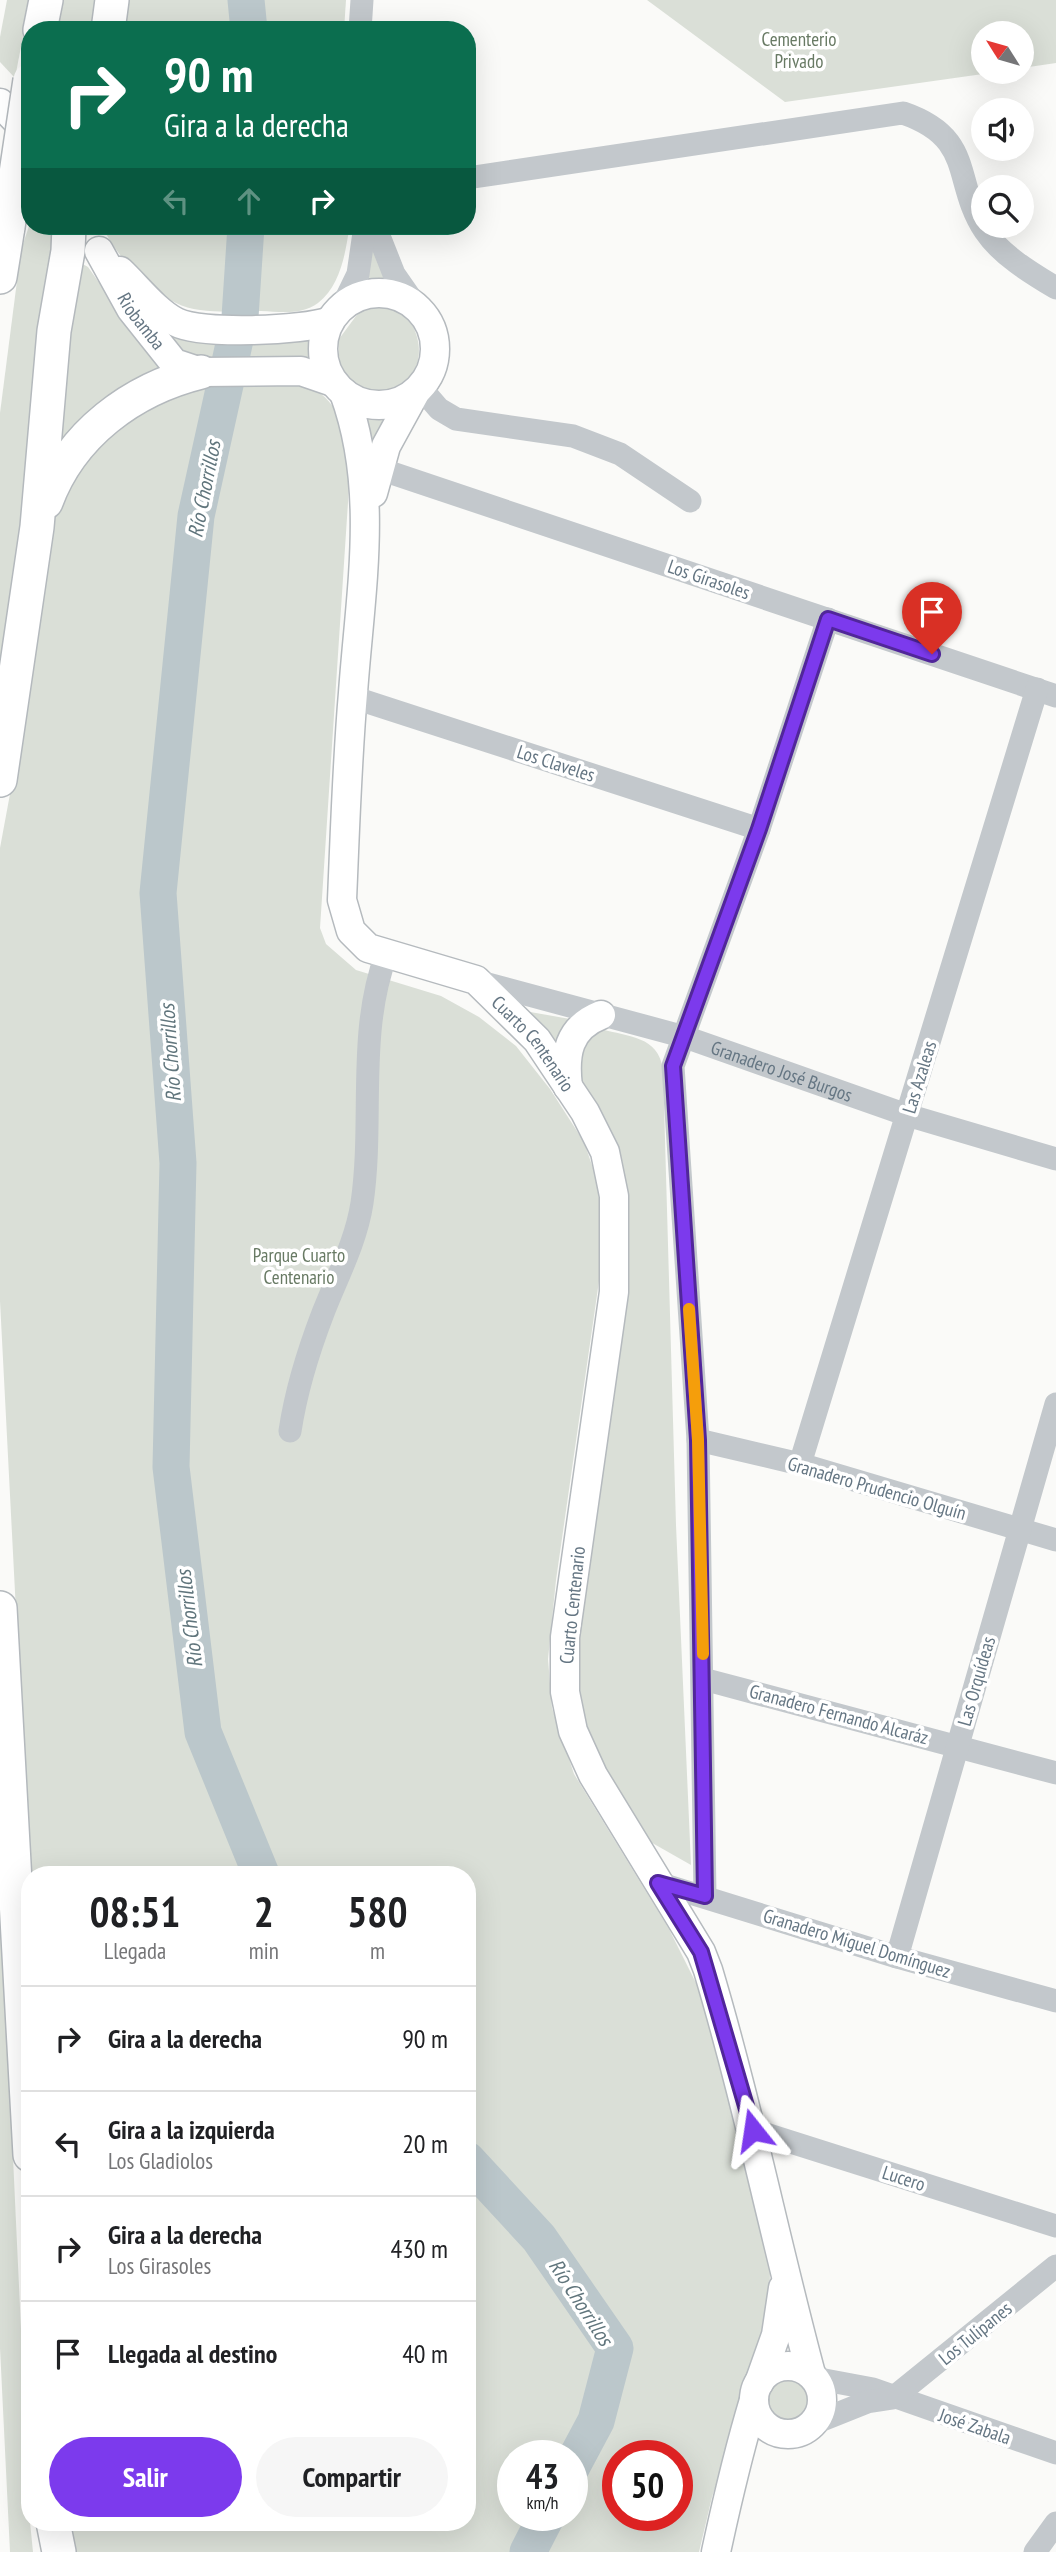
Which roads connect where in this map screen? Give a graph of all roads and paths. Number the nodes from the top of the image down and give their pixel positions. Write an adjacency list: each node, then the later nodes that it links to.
1 (46, 0): 4 (highway)
2 (112, 0): 5 (highway)
3 (362, 0): 6 (street)
4 (42, 21)
5 (109, 21)
6 (361, 21)
7 (0, 103): 8 (main road)
8 (21, 125)
9 (21, 140): 18 (highway, bridge)
10 (0, 147): 11 (main road)
11 (21, 169)
12 (476, 176): 19 (street)
13 (69, 235): 27 (highway)
14 (87, 235): 17 (main road, Riobamba)
15 (364, 235): 21 (street)
16 (379, 235): 20 (street)
17 (99, 251): 21 (main road, Riobamba); 22 (main road, Riobamba)
18 (0, 277)
19 (1056, 289)
20 (419, 310): 21 (main road); 24 (main road)
21 (336, 314): 23 (main road)
22 (201, 372): 23 (main road); 27 (highway)
23 (339, 388): 24 (main road); 25 (main road)
24 (417, 390): 25 (main road); 26 (street)
25 (370, 466): 28 (street, Los Girasoles); 30 (main road)
26 (690, 501)
27 (37, 527): 31 (highway)
28 (828, 619): 29 (street, Los Girasoles); 32 (street)
29 (1046, 692): 38 (street, Las Azaleas)
30 (352, 697): 32 (street, Los Claveles); 33 (main road, Granadero José Burgos)
31 (0, 780)
32 (759, 829): 36 (street)
33 (386, 955): 34 (main road, Granadero José Burgos); 41 (street)
34 (476, 980): 35 (street, Granadero José Burgos); 37 (main road, Cuarto Centenario)
35 (601, 1015): 36 (street, Granadero José Burgos); 37 (main road)
36 (685, 1037): 38 (street, Granadero José Burgos); 42 (street)
37 (568, 1087): 50 (main road, Cuarto Centenario)
38 (907, 1115): 39 (street, Granadero José Burgos); 43 (street, Las Azaleas)
39 (1056, 1159)
40 (1056, 1404): 44 (street, Las Orquídeas)
41 (290, 1431)
42 (698, 1440): 43 (street, Granadero Prudencio Olguín); 47 (street)
43 (800, 1464): 44 (street, Granadero Prudencio Olguín)
44 (1020, 1530): 45 (street, Granadero Prudencio Olguín); 48 (street, Las Orquídeas)
45 (1056, 1540)
46 (0, 1608): 53 (highway)
47 (703, 1679): 48 (street, Granadero Fernando Alcaráz); 51 (street)
48 (958, 1745): 49 (street, Granadero Fernando Alcaráz); 52 (street, Las Orquídeas)
49 (1056, 1773)
50 (658, 1883): 51 (street, Granadero Miguel Domínguez); 55 (main road, Cuarto Centenario)
51 (705, 1896): 52 (street, Granadero Miguel Domínguez)
52 (897, 1957): 54 (street, Granadero Miguel Domínguez)
53 (21, 1991)
54 (1056, 2001)
55 (753, 2130): 56 (street, Lucero); 58 (main road, Cuarto Centenario)
56 (1056, 2226)
57 (1056, 2266): 61 (street, Los Tulipanes)
58 (784, 2274): 59 (main road, Cuarto Centenario); 60 (main road, Cuarto Centenario)
59 (813, 2376): 60 (main road); 61 (street, José Zabala); 62 (main road, Cuarto Centenario)
60 (757, 2392): 62 (main road); 64 (main road, Cuarto Centenario)
61 (893, 2398): 62 (street); 63 (street, José Zabala)
62 (802, 2429): 64 (main road, Cuarto Centenario)
63 (1056, 2453)
64 (733, 2489): 70 (main road, Cuarto Centenario)
65 (1056, 2523): 71 (street)
66 (51, 2531): 68 (highway)
67 (53, 2531): 69 (highway)
68 (50, 2552)
69 (59, 2552)
70 (716, 2552)
71 (1035, 2552)

